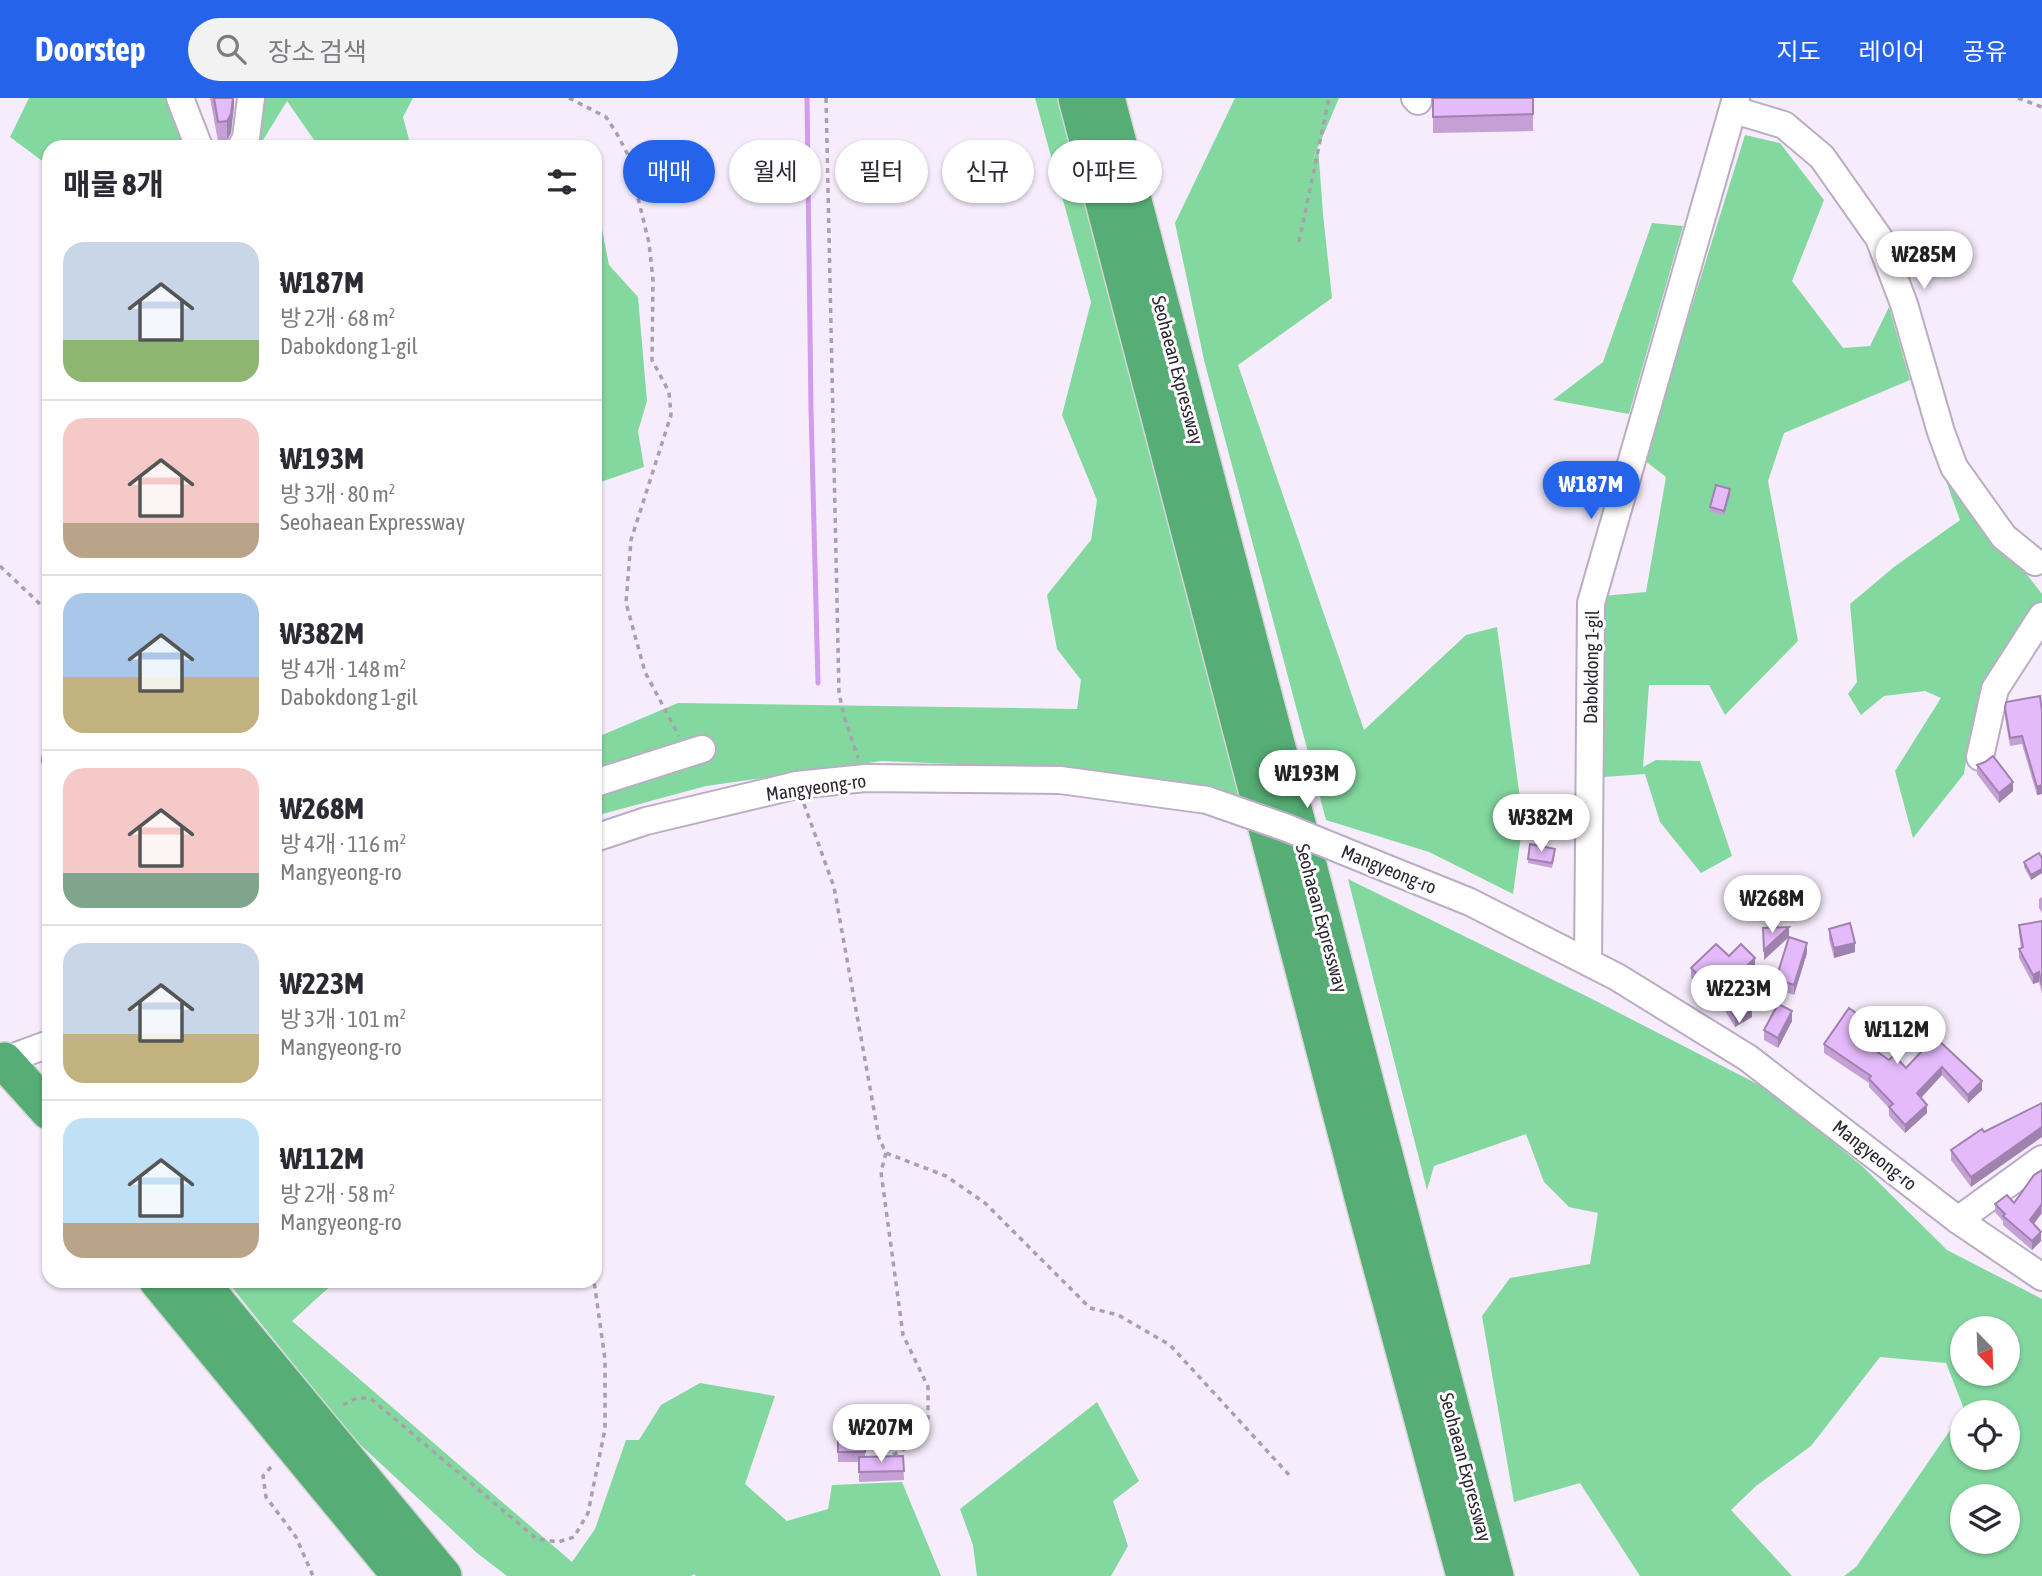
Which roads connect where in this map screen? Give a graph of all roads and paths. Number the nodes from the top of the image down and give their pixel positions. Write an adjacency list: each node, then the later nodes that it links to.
1 (180, 98): 11 (street)
2 (251, 98): 12 (street)
3 (569, 98): 18 (path)
4 (826, 98): 20 (path)
5 (1077, 98): 42 (highway, Seohaean Expressway)
6 (1106, 98): 43 (highway, Seohaean Expressway)
7 (1329, 98): 13 (path)
8 (2018, 98): 10 (path)
9 (1735, 104): 15 (street); 24 (street, Dabokdong 1-gil)
10 (2042, 107)
11 (196, 140)
12 (245, 140)
13 (1299, 242)
14 (0, 566): 16 (path)
15 (2040, 566)
16 (42, 606)
17 (2042, 616): 19 (street)
18 (693, 752): 21 (street)
19 (1980, 757)
20 (865, 778): 22 (street, Mangyeong-ro); 24 (street, Mangyeong-ro, bridge)
21 (602, 781)
22 (797, 785): 23 (street, Mangyeong-ro); 28 (path)
23 (602, 836)
24 (1588, 962): 30 (street, Mangyeong-ro)
25 (42, 1047): 26 (street)
26 (2, 1062): 27 (highway)
27 (42, 1106)
28 (886, 1153): 36 (path); 38 (path)
29 (2042, 1159): 30 (street)
30 (1958, 1220): 31 (street, Mangyeong-ro)
31 (2042, 1276)
32 (164, 1288): 40 (highway)
33 (205, 1288): 41 (highway)
34 (595, 1288): 35 (path)
35 (343, 1405)
36 (889, 1457)
37 (271, 1467): 39 (path)
38 (1290, 1476)
39 (313, 1576)
40 (401, 1576)
41 (443, 1576)
42 (1465, 1576)
43 (1495, 1576)

